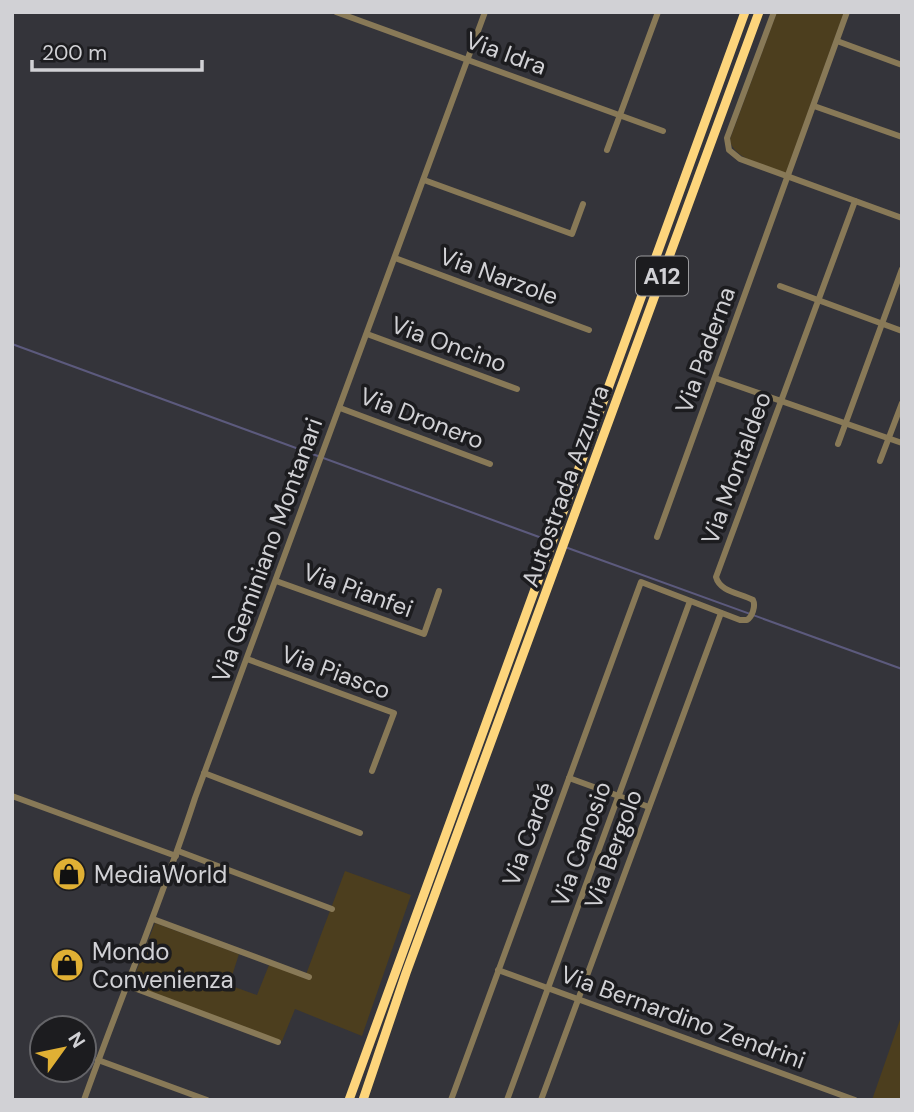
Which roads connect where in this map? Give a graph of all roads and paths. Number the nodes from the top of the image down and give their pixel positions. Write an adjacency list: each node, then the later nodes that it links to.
1 (336, 12): 9 (street, Via Idra)
2 (485, 12): 9 (street, Via Geminiano Montanari)
3 (658, 12): 12 (street)
4 (746, 12): 58 (highway, Autostrada Azzurra / A12)
5 (758, 12): 60 (highway, Autostrada Azzurra / A12)
6 (774, 12): 16 (street)
7 (848, 12): 8 (street, Via Paderna)
8 (837, 41): 10 (street); 11 (street, Via Paderna)
9 (468, 60): 12 (street, Via Idra); 17 (street, Via Geminiano Montanari)
10 (902, 65)
11 (814, 106): 14 (street); 16 (street, Via Paderna)
12 (619, 115): 13 (street, Via Idra); 15 (street)
13 (663, 131)
14 (902, 137)
15 (607, 150)
16 (788, 176): 18 (street); 30 (street, Via Paderna)
17 (424, 180): 19 (street); 22 (street, Via Geminiano Montanari)
18 (855, 201): 21 (street); 25 (street, Via Montaldeo)
19 (583, 204)
20 (902, 208): 21 (street)
21 (900, 218)
22 (396, 258): 27 (street, Via Narzole); 29 (street, Via Geminiano Montanari)
23 (902, 269): 26 (street)
24 (780, 286): 25 (street)
25 (818, 299): 26 (street); 32 (street, Via Montaldeo)
26 (882, 324): 28 (street); 35 (street)
27 (589, 330)
28 (902, 331)
29 (368, 334): 31 (street, Via Oncino); 34 (street, Via Geminiano Montanari)
30 (715, 378): 32 (street); 41 (street, Via Paderna)
31 (517, 389)
32 (782, 399): 35 (street); 46 (street, Via Montaldeo)
33 (902, 403): 36 (street)
34 (341, 408): 40 (street, Via Dronero); 42 (street, Via Geminiano Montanari)
35 (846, 423): 36 (street); 38 (street)
36 (889, 438): 37 (street); 39 (street)
37 (902, 443)
38 (838, 444)
39 (880, 461)
40 (490, 464)
41 (657, 537)
42 (276, 581): 44 (street, Via Pianfei); 47 (street, Via Geminiano Montanari)
43 (640, 582): 45 (street, Via Montaldeo); 50 (street, Via Cardé)
44 (439, 591)
45 (690, 601): 46 (street, Via Montaldeo); 52 (street, Via Canosio)
46 (721, 613): 53 (street, Via Bergolo)
47 (247, 659): 48 (street, Via Piasco); 49 (street, Via Geminiano Montanari)
48 (372, 771)
49 (204, 773): 54 (street); 55 (street, Via Geminiano Montanari)
50 (569, 778): 52 (street); 59 (street, Via Cardé)
51 (12, 796): 55 (street)
52 (619, 796): 53 (street); 63 (street, Via Canosio)
53 (649, 807): 64 (street, Via Bergolo)
54 (360, 833)
55 (177, 853): 56 (street); 57 (street, Via Geminiano Montanari)
56 (332, 909)
57 (153, 919): 61 (street); 62 (street, Via Geminiano Montanari)
58 (395, 970): 68 (highway); 69 (highway)
59 (498, 970): 63 (street, Via Bernardino Zendrini); 72 (street, Via Cardé)
60 (406, 973): 70 (highway); 71 (highway)
61 (309, 977)
62 (126, 985): 65 (street); 66 (street, Via Geminiano Montanari)
63 (547, 989): 64 (street, Via Bernardino Zendrini); 73 (street, Via Canosio)
64 (578, 999): 74 (street, Via Bergolo); 75 (street, Via Bernardino Zendrini)
65 (278, 1042)
66 (98, 1060): 67 (street)
67 (207, 1100)
68 (342, 1100)
69 (349, 1100)
70 (357, 1100)
71 (363, 1100)
72 (451, 1100)
73 (507, 1100)
74 (541, 1100)
75 (855, 1100)

